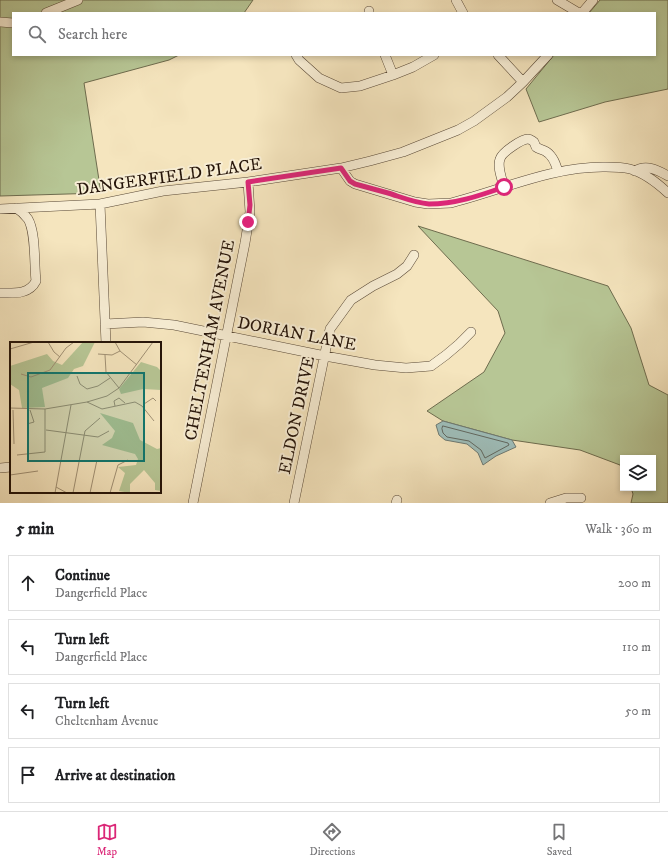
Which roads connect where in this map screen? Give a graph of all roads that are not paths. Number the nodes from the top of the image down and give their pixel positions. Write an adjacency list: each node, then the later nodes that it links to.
1 (51, 0): 6 (street)
2 (78, 0): 6 (street)
3 (456, 0): 7 (street)
4 (557, 0): 8 (street)
5 (593, 0): 9 (street)
6 (50, 11)
7 (462, 12)
8 (579, 12)
9 (582, 12)
10 (0, 22): 11 (street)
11 (12, 23)
12 (297, 56): 17 (street)
13 (385, 56): 17 (street)
14 (432, 56): 17 (street)
15 (499, 56): 18 (street)
16 (547, 56): 18 (street, DANGERFIELD PLACE)
17 (394, 75)
18 (523, 82): 19 (street, DANGERFIELD PLACE)
19 (341, 168): 23 (street, DANGERFIELD PLACE); 24 (street)
20 (635, 171): 21 (street); 22 (street); 25 (street)
21 (558, 172): 24 (street); 24 (street)
22 (668, 176)
23 (248, 182): 26 (street, DANGERFIELD PLACE); 33 (street, CHELTENHAM AVENUE)
24 (504, 187)
25 (668, 193)
26 (100, 204): 27 (street, DANGERFIELD PLACE); 31 (street)
27 (16, 208): 28 (street, DANGERFIELD PLACE); 30 (street)
28 (0, 209)
29 (414, 255): 35 (street, ELDON DRIVE)
30 (0, 293)
31 (105, 324): 33 (street, DORIAN LANE); 34 (street)
32 (470, 332): 35 (street, DORIAN LANE)
33 (227, 335): 35 (street, DORIAN LANE); 39 (street, CHELTENHAM AVENUE)
34 (106, 342)
35 (324, 356): 40 (street, ELDON DRIVE)
36 (10, 467): 37 (street)
37 (0, 468)
38 (581, 498): 41 (street)
39 (193, 503)
40 (294, 503)
41 (550, 503)

